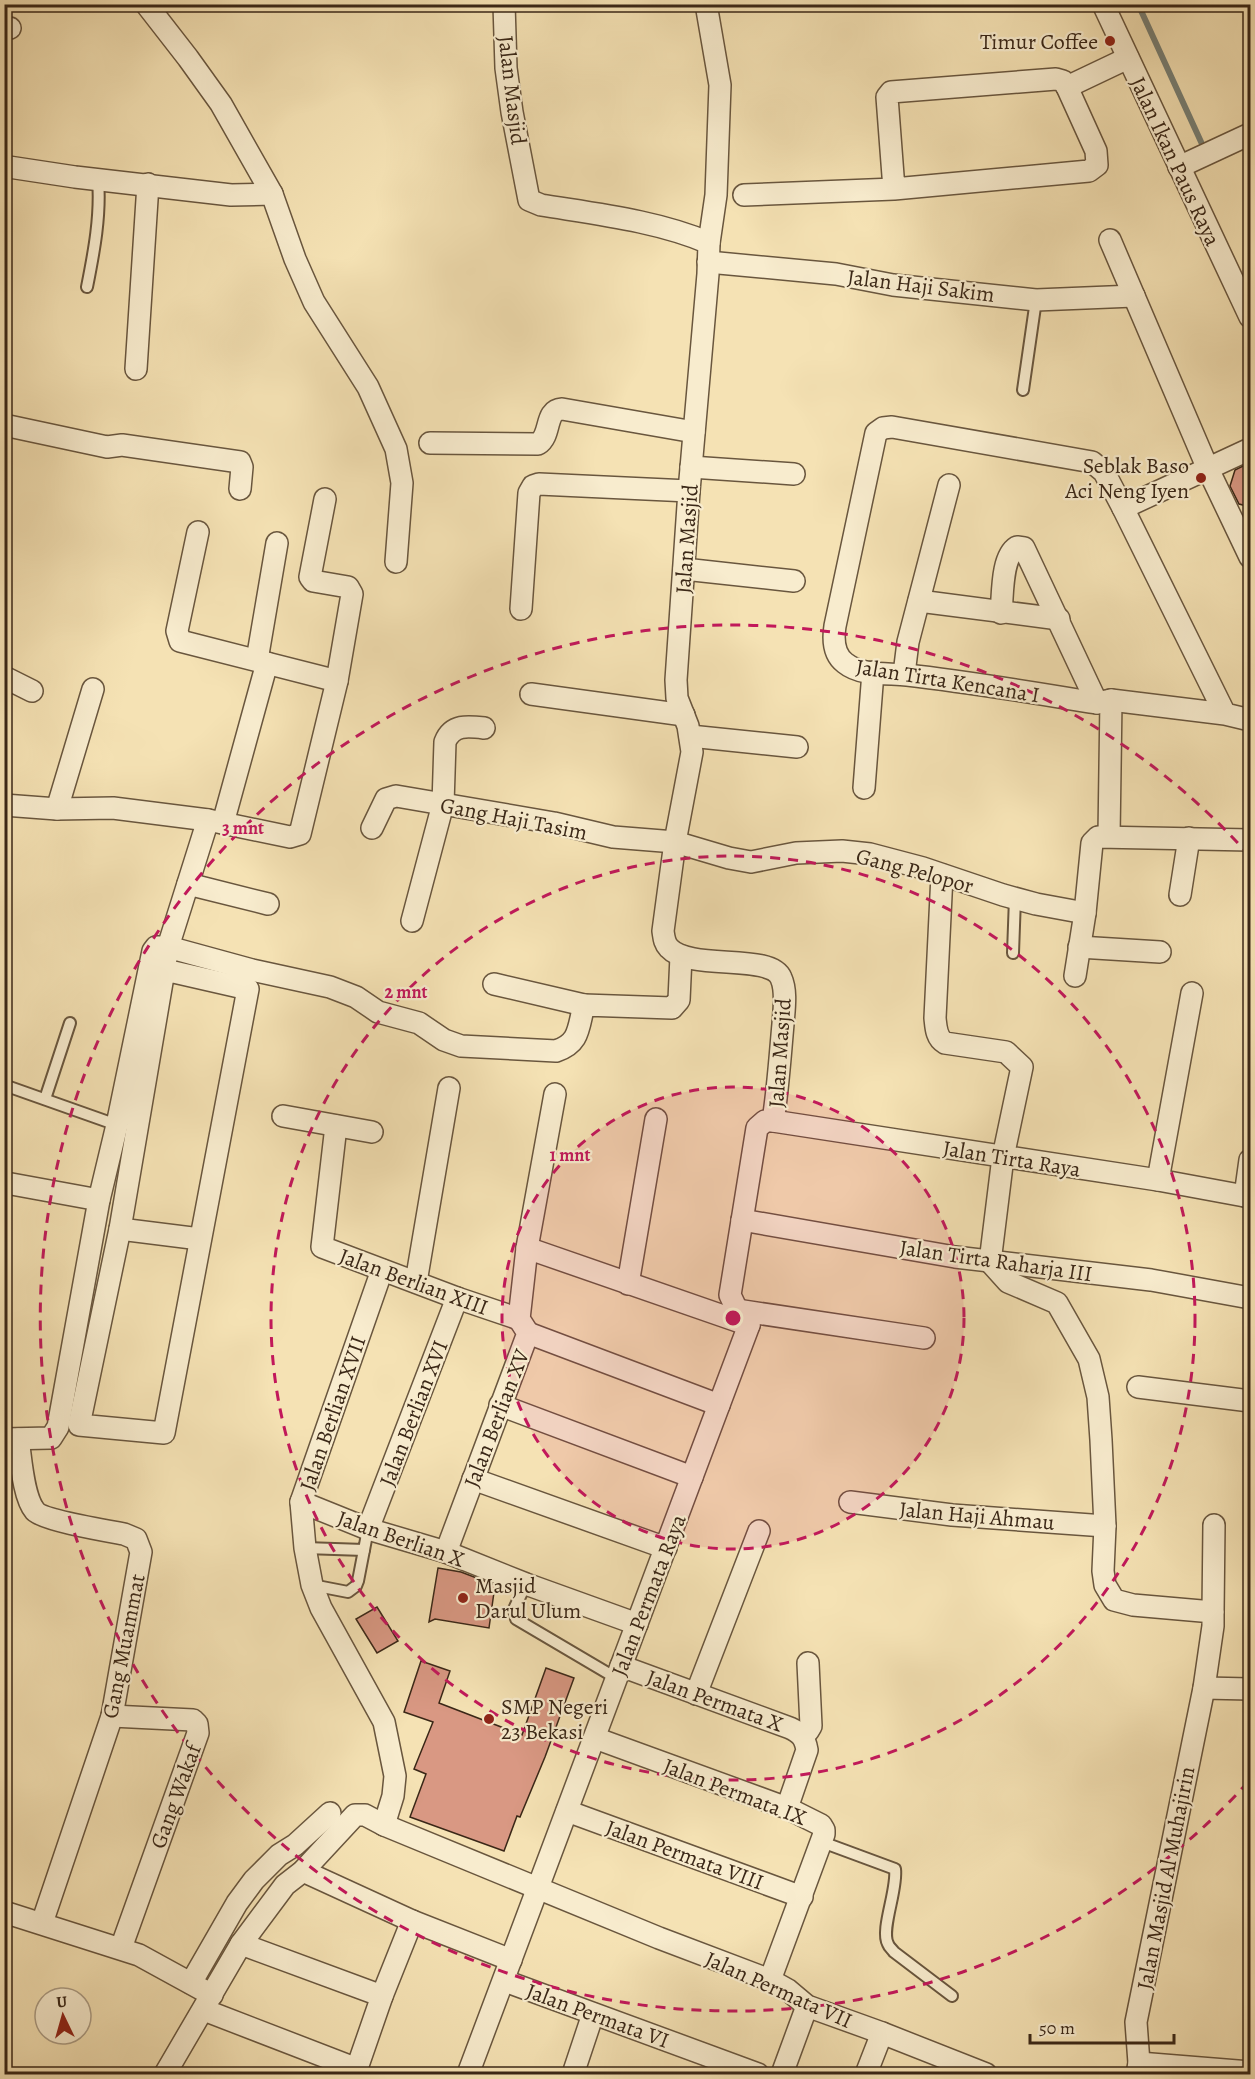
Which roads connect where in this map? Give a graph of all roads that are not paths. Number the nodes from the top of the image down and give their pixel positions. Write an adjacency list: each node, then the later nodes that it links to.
1 (146, 4): 13 (street)
2 (504, 4): 16 (street, Jalan Masjid)
3 (706, 4): 16 (street)
4 (1103, 4): 5 (street, Jalan Ikan Paus Raya)
5 (1128, 58): 6 (street); 8 (street, Jalan Ikan Paus Raya)
6 (1067, 87): 12 (street); 12 (street)
7 (1251, 134): 8 (street)
8 (1195, 160): 20 (street, Jalan Ikan Paus Raya)
9 (4, 168): 10 (street)
10 (98, 179): 11 (street); 17 (lane)
11 (148, 184): 13 (street); 21 (street)
12 (894, 189): 14 (street)
13 (272, 194): 38 (street)
14 (744, 195)
15 (1110, 240): 18 (street)
16 (709, 252): 19 (street, Jalan Haji Sakim); 24 (street, Jalan Masjid)
17 (87, 287)
18 (1134, 296): 19 (street, Jalan Haji Sakim); 28 (street)
19 (1036, 300): 22 (lane)
20 (1251, 317)
21 (136, 369)
22 (1023, 390)
23 (4, 425): 31 (street)
24 (694, 432): 25 (street); 27 (street, Jalan Masjid)
25 (430, 443)
26 (1251, 449): 28 (street)
27 (691, 467): 29 (street); 32 (street, Jalan Masjid)
28 (1208, 469): 34 (street); 37 (street)
29 (794, 474)
30 (949, 485): 41 (street)
31 (240, 489)
32 (689, 490): 39 (street, Jalan Masjid); 42 (street)
33 (325, 499): 49 (street)
34 (1123, 508): 46 (street, Jalan Tirta Kencana I); 54 (street)
35 (198, 532): 45 (street)
36 (277, 543): 45 (street)
37 (1251, 556)
38 (396, 562)
39 (684, 569): 40 (street); 55 (street, Jalan Masjid)
40 (794, 581)
41 (919, 601): 43 (street); 47 (street)
42 (520, 609)
43 (1000, 613): 44 (street); 44 (street)
44 (1059, 619): 53 (street)
45 (262, 662): 49 (street); 64 (street)
46 (873, 672): 47 (street, Jalan Tirta Kencana I); 60 (street)
47 (904, 674): 53 (street, Jalan Tirta Kencana I)
48 (4, 677): 51 (street)
49 (337, 681): 64 (street)
50 (93, 689): 63 (street)
51 (32, 691)
52 (531, 694): 55 (street)
53 (1104, 701): 54 (street, Jalan Tirta Kencana I); 66 (street)
54 (1225, 714): 56 (street, Jalan Tirta Kencana I)
55 (684, 715): 58 (street, Jalan Masjid)
56 (1251, 720)
57 (484, 728): 61 (street)
58 (690, 736): 59 (street); 69 (street, Jalan Masjid)
59 (797, 747)
60 (864, 788)
61 (443, 804): 65 (street, Gang Haji Tasim); 69 (street, Gang Haji Tasim); 76 (street)
62 (4, 805): 63 (street)
63 (57, 809): 64 (street)
64 (216, 821): 71 (street)
65 (372, 828)
66 (1109, 836): 67 (street); 75 (street)
67 (1189, 838): 68 (street); 72 (street)
68 (1251, 840)
69 (675, 842): 70 (street, Gang Pelopor); 81 (street, Jalan Masjid)
70 (942, 875): 73 (street, Gang Pelopor); 98 (street)
71 (188, 884): 74 (street); 77 (street)
72 (1180, 895)
73 (1015, 898): 75 (street, Gang Pelopor); 80 (lane)
74 (268, 904)
75 (1084, 913): 78 (street)
76 (412, 921)
77 (168, 947): 82 (street); 86 (street); 95 (street)
78 (1079, 947): 79 (street); 83 (street)
79 (1160, 952)
80 (1013, 953)
81 (681, 956): 86 (street); 94 (street, Jalan Masjid)
82 (165, 970): 105 (street); 106 (street)
83 (1075, 976)
84 (494, 984): 86 (street)
85 (1192, 993): 100 (street)
86 (584, 1005)
87 (70, 1023): 91 (lane)
88 (4, 1085): 91 (lane)
89 (449, 1088): 110 (street)
90 (555, 1094): 107 (street, Jalan Berlian XV)
91 (45, 1099): 95 (lane)
92 (283, 1116): 96 (street)
93 (656, 1119): 111 (street)
94 (773, 1121): 98 (street, Jalan Tirta Raya); 104 (street)
95 (117, 1125): 103 (street)
96 (336, 1126): 97 (street); 109 (street, Jalan Berlian XIII)
97 (372, 1132)
98 (1003, 1157): 100 (street, Jalan Tirta Raya); 108 (street)
99 (1251, 1160): 102 (street)
100 (1158, 1180): 102 (street, Jalan Tirta Raya)
101 (6, 1183): 103 (street)
102 (1248, 1196)
103 (99, 1200): 121 (street)
104 (742, 1220): 108 (street, Jalan Tirta Raharja III); 114 (street)
105 (120, 1229): 106 (street); 106 (street)
106 (200, 1239)
107 (527, 1248): 111 (street); 115 (street, Jalan Berlian XV)
108 (990, 1262): 113 (street, Jalan Tirta Raharja III); 127 (street)
109 (382, 1270): 110 (street, Jalan Berlian XIII); 124 (street, Jalan Berlian XVII)
110 (416, 1282): 112 (street, Jalan Berlian XIII)
111 (628, 1284): 114 (street)
112 (457, 1298): 115 (street, Jalan Berlian XIII); 128 (street, Jalan Berlian XVI)
113 (1251, 1298)
114 (743, 1317): 116 (street); 120 (street, Jalan Permata Raya)
115 (524, 1326): 119 (street, Jalan Berlian XV); 120 (street, Jalan Berlian XIII)
116 (924, 1338)
117 (1138, 1387): 118 (street)
118 (1251, 1401)
119 (500, 1405): 122 (street); 123 (street, Jalan Berlian XV)
120 (719, 1405): 122 (street, Jalan Permata Raya)
121 (11, 1439): 143 (street, Gang Muammat)
122 (692, 1477): 131 (street, Jalan Permata Raya)
123 (473, 1479): 131 (street); 133 (street, Jalan Berlian XV)
124 (301, 1502): 128 (street, Jalan Berlian X); 130 (street, Jalan Berlian XVII)
125 (850, 1502): 127 (street, Jalan Haji Ahmau)
126 (1214, 1525): 136 (street, Jalan Masjid Al Muhajirin)
127 (1105, 1526): 136 (street)
128 (368, 1529): 132 (lane); 133 (street, Jalan Berlian X)
129 (759, 1531): 142 (street)
130 (305, 1548): 132 (lane); 135 (street, Jalan Berlian XVII)
131 (666, 1548): 137 (street, Jalan Permata Raya)
132 (364, 1550): 135 (lane)
133 (446, 1552): 134 (street, Jalan Berlian X)
134 (526, 1584): 137 (street, Jalan Berlian X); 139 (lane)
135 (312, 1585): 149 (street, Jalan Berlian XVII)
136 (1213, 1612): 140 (street, Jalan Masjid Al Muhajirin)
137 (637, 1624): 139 (street, Jalan Permata Raya)
138 (808, 1663): 144 (street)
139 (619, 1672): 142 (street, Jalan Permata X); 145 (street, Jalan Permata Raya)
140 (1204, 1688): 141 (street); 171 (street, Jalan Masjid Al Muhajirin)
141 (1251, 1689)
142 (696, 1694): 144 (street, Jalan Permata X)
143 (112, 1716): 158 (street, Gang Muammat); 160 (street, Gang Wakaf)
144 (802, 1735): 146 (street, Jalan Permata X)
145 (595, 1738): 146 (street, Jalan Permata IX); 147 (street, Jalan Permata Raya)
146 (787, 1808): 150 (street, Jalan Permata IX)
147 (567, 1811): 153 (street, Jalan Permata Raya); 154 (street, Jalan Permata VIII)
148 (330, 1814): 155 (street)
149 (384, 1826): 151 (street, Jalan Permata VII); 153 (street, Jalan Permata VII)
150 (822, 1842): 154 (street, Jalan Permata IX); 166 (lane)
151 (303, 1871): 152 (street); 157 (street)
152 (285, 1885): 155 (street); 159 (street)
153 (538, 1890): 161 (street, Jalan Permata Raya); 162 (street, Jalan Permata VII)
154 (802, 1897): 162 (street, Jalan Permata IX)
155 (237, 1903): 164 (street)
156 (4, 1912): 158 (street)
157 (412, 1921): 161 (street); 165 (street)
158 (42, 1923): 160 (street)
159 (242, 1944): 165 (street); 167 (street)
160 (121, 1948): 164 (street)
161 (511, 1960): 163 (street, Jalan Permata Raya)
162 (770, 1980): 168 (street, Jalan Permata VII)
163 (505, 1981): 169 (street, Jalan Permata VI); 176 (street, Jalan Permata Raya)
164 (191, 1983): 167 (street)
165 (382, 1996): 172 (street)
166 (952, 1996)
167 (208, 2002): 172 (street); 175 (street)
168 (807, 2006): 170 (street, Jalan Permata VII); 179 (street)
169 (593, 2014): 177 (street); 178 (street, Jalan Permata VI)
170 (882, 2033): 174 (street, Jalan Permata VII); 180 (street)
171 (1138, 2069): 173 (street, Jalan Masjid Al Muhajirin)
172 (356, 2072)
173 (1251, 2072)
174 (978, 2073)
175 (165, 2074)
176 (468, 2074)
177 (573, 2074)
178 (758, 2074)
179 (782, 2074)
180 (866, 2074)

